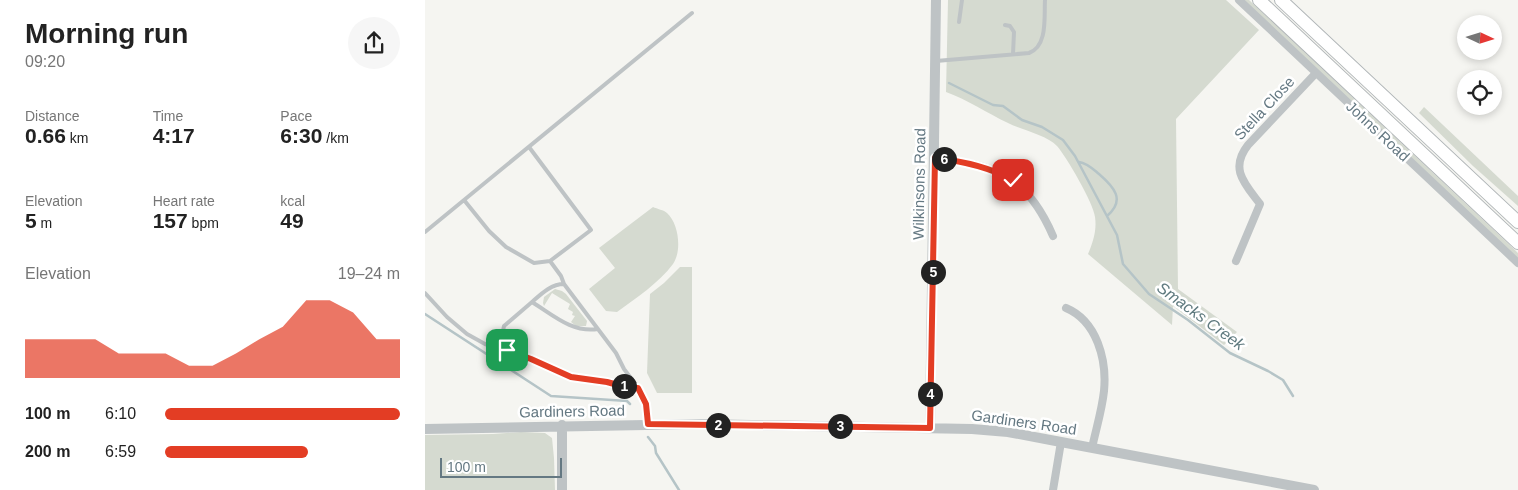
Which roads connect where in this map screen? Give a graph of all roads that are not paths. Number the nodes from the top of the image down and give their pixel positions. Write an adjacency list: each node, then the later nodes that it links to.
1 (936, 0): 12 (street, Wilkinsons Road)
2 (962, 0): 9 (lane)
3 (1045, 0): 11 (lane)
4 (1239, 0): 13 (street, Johns Road)
5 (1259, 0): 20 (highway, Johns Road)
6 (1281, 0): 17 (highway, Johns Road)
7 (1291, 0): 17 (highway)
8 (692, 12): 14 (lane)
9 (959, 22)
10 (1005, 25): 11 (lane)
11 (1013, 54): 12 (lane)
12 (935, 61): 15 (street, Wilkinsons Road)
13 (1316, 73): 22 (street, Stella Close); 23 (street, Johns Road)
14 (529, 147): 16 (lane); 21 (lane)
15 (935, 158): 19 (street); 33 (street, Wilkinsons Road)
16 (464, 200): 18 (lane); 21 (lane)
17 (1513, 217)
18 (425, 232)
19 (1053, 236)
20 (1518, 243)
21 (551, 261): 24 (lane)
22 (1236, 261)
23 (1518, 263)
24 (564, 284): 26 (lane); 28 (lane)
25 (425, 293): 29 (lane)
26 (532, 302): 28 (lane); 29 (lane)
27 (1066, 308): 36 (street)
28 (598, 329): 30 (lane)
29 (507, 350): 30 (lane)
30 (638, 388): 31 (lane)
31 (648, 424): 32 (street, Gardiners Road); 33 (street, Gardiners Road)
32 (561, 425): 34 (street, Gardiners Road); 38 (street)
33 (930, 428): 35 (street, Gardiners Road)
34 (425, 429)
35 (1061, 442): 36 (street, Gardiners Road); 39 (street)
36 (1092, 448): 37 (street, Gardiners Road)
37 (1307, 489)
38 (561, 490)
39 (1053, 490)

